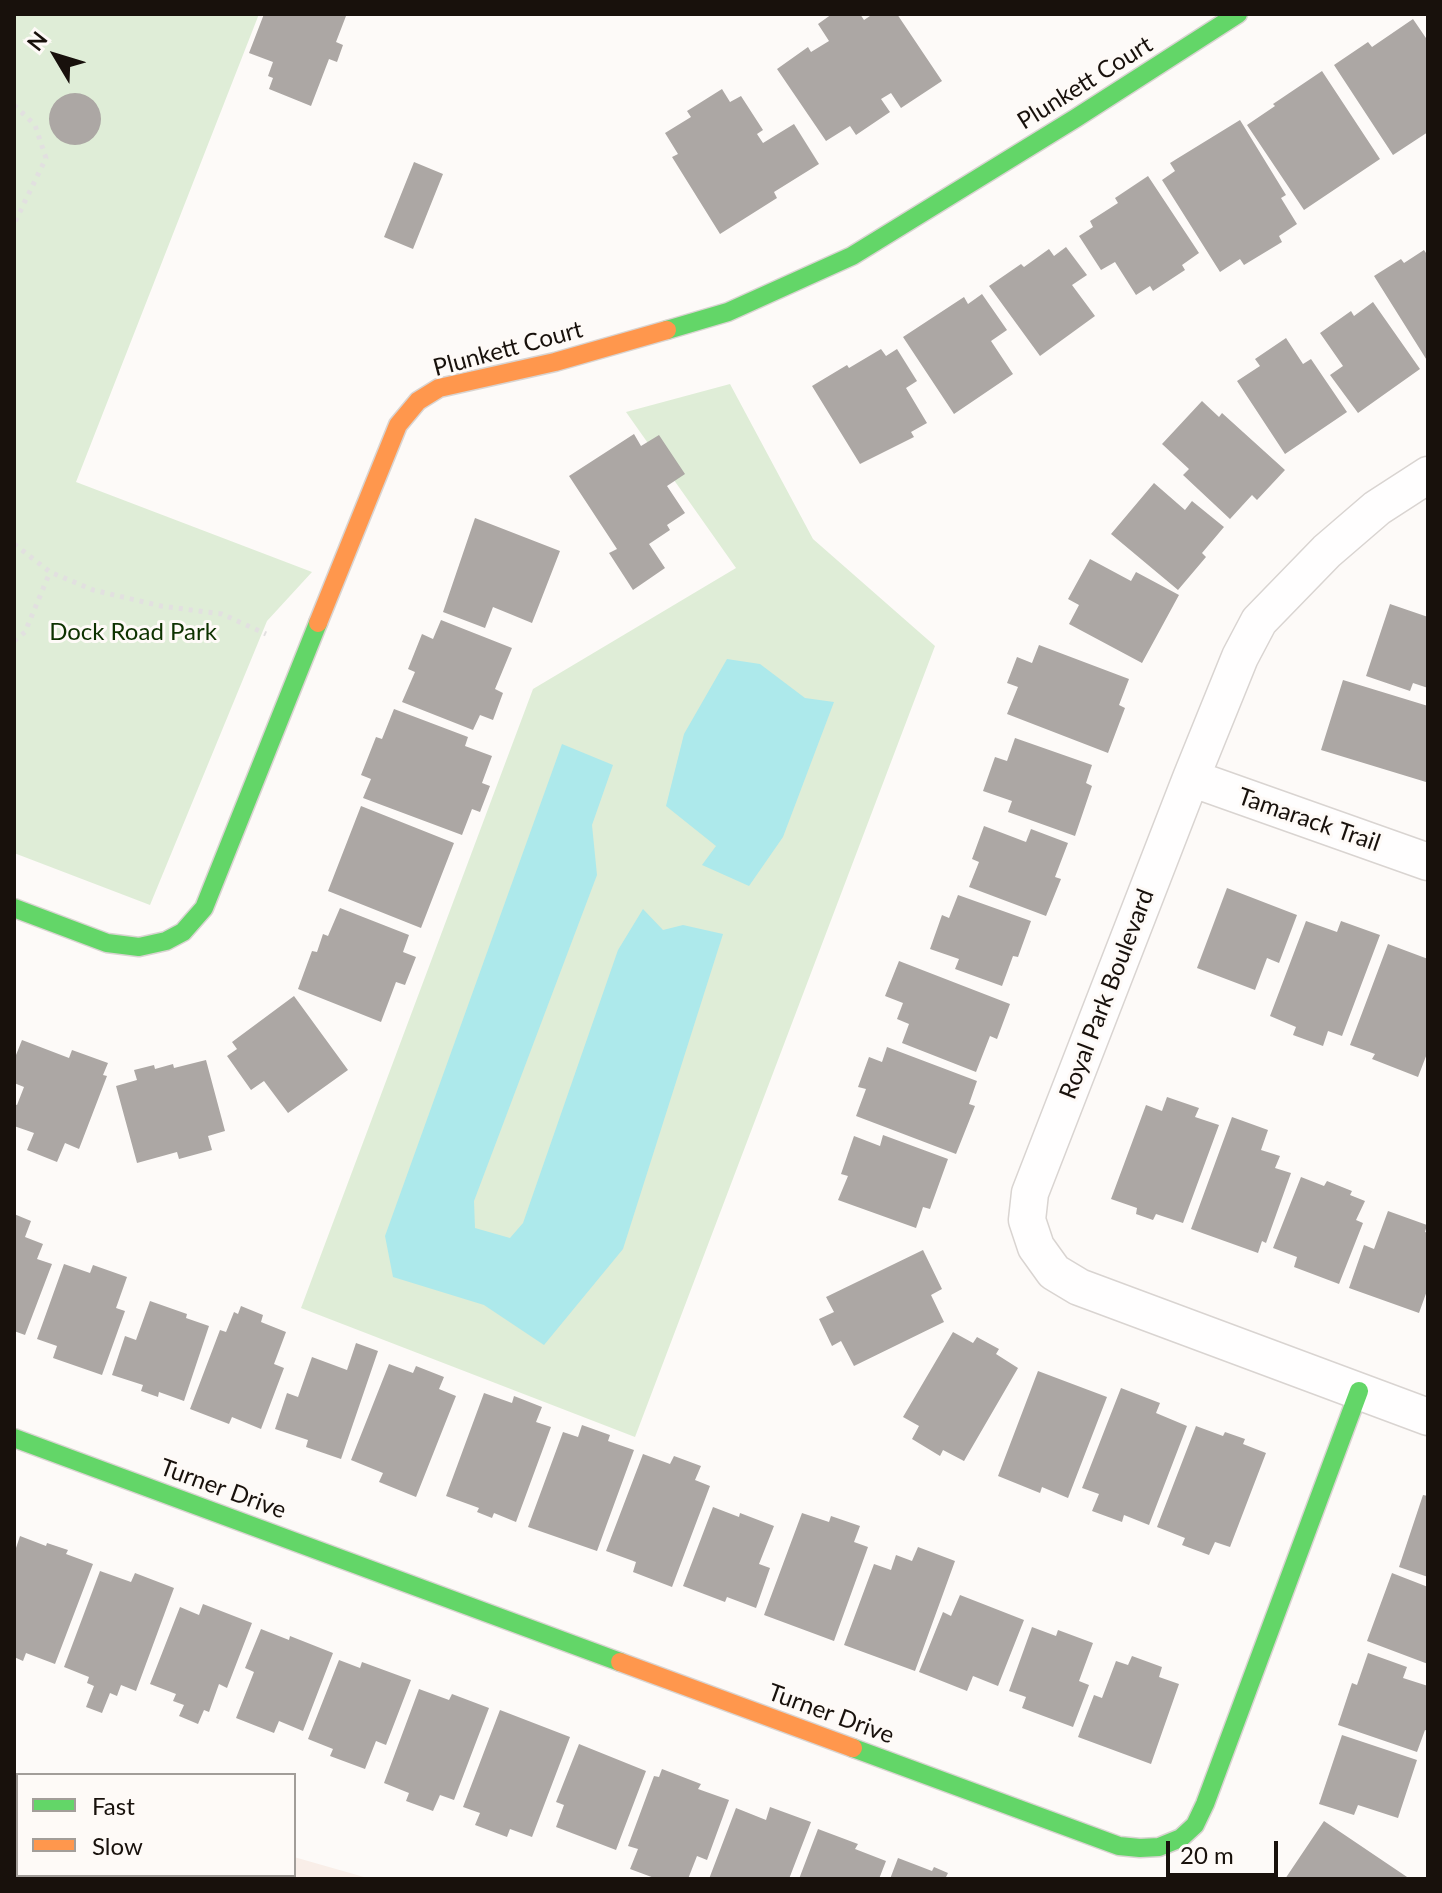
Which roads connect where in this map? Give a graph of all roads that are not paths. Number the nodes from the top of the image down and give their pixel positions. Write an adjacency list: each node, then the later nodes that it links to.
1 (1238, 14): 5 (street, Plunkett Court)
2 (1428, 475): 3 (street, Royal Park Boulevard)
3 (1191, 778): 4 (street, Tamarack Trail); 6 (street, Royal Park Boulevard)
4 (1428, 862)
5 (14, 908)
6 (1359, 1391): 7 (street, Royal Park Boulevard); 8 (street, Turner Drive)
7 (1428, 1417)
8 (14, 1438)

